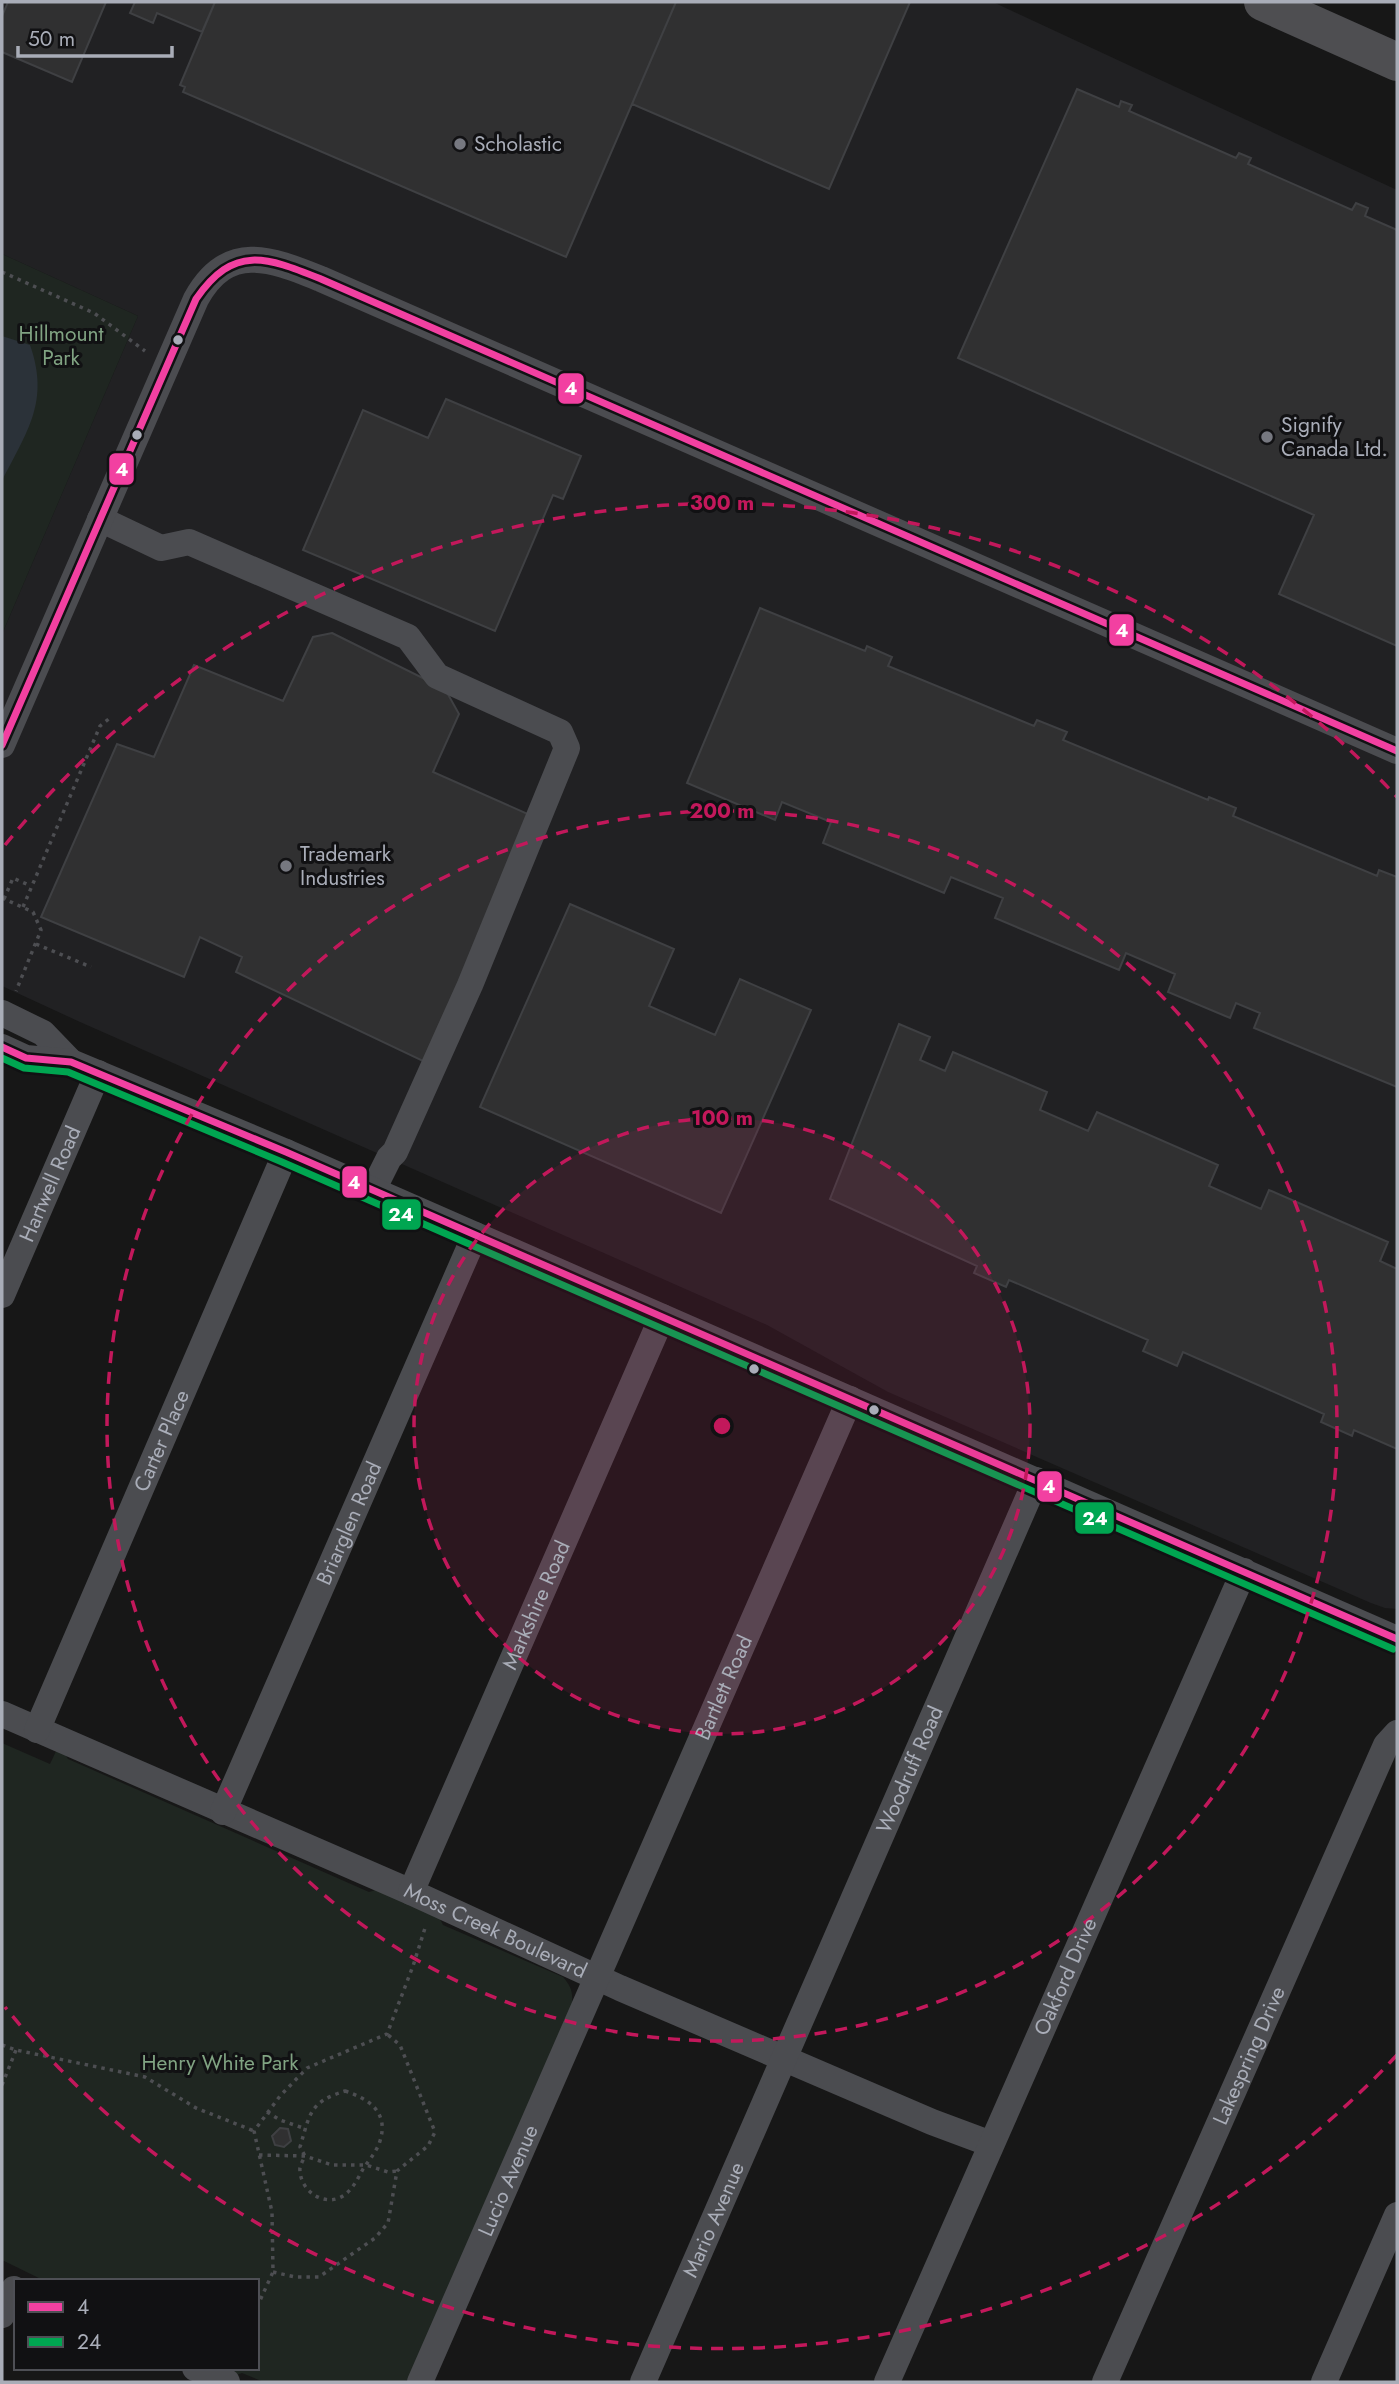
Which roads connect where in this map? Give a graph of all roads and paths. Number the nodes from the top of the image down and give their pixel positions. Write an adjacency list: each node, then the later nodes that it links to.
1 (1263, 2): 2 (highway)
2 (1397, 62)
3 (2, 272): 4 (path)
4 (145, 351)
5 (100, 519): 7 (street); 8 (street); 19 (street)
6 (110, 718): 9 (path)
7 (2, 745)
8 (1397, 751)
9 (31, 886): 10 (path); 11 (path)
10 (3, 899): 11 (path)
11 (23, 907): 12 (path)
12 (36, 944): 13 (path); 14 (path)
13 (91, 967)
14 (9, 1002): 16 (street)
15 (2, 1047): 16 (street)
16 (71, 1062): 17 (street)
17 (98, 1073): 18 (street); 21 (street, Hartwell Road)
18 (286, 1152): 19 (street); 28 (street, Carter Place)
19 (373, 1190): 20 (street)
20 (475, 1235): 22 (street); 30 (street, Briarglen Road)
21 (2, 1295)
22 (662, 1317): 23 (street); 31 (street, Markshire Road)
23 (850, 1399): 24 (street); 33 (street, Bartlett Road)
24 (1036, 1480): 25 (street); 37 (street, Woodruff Road)
25 (1244, 1571): 26 (street); 42 (street, Oakford Drive)
26 (1397, 1639)
27 (2, 1714): 28 (street, Moss Creek Boulevard)
28 (37, 1730): 30 (street, Moss Creek Boulevard)
29 (1397, 1733): 57 (street, Lakespring Drive)
30 (223, 1812): 31 (street, Moss Creek Boulevard)
31 (411, 1892): 33 (street, Moss Creek Boulevard)
32 (429, 1914): 34 (path)
33 (598, 1978): 37 (street, Moss Creek Boulevard); 54 (street, Lucio Avenue)
34 (387, 2034): 39 (path); 46 (path)
35 (2, 2045): 36 (path)
36 (16, 2050): 38 (path); 41 (path)
37 (784, 2059): 42 (street, Moss Creek Boulevard); 55 (street, Mario Avenue)
38 (2, 2084)
39 (267, 2112): 40 (path); 41 (path)
40 (306, 2129): 44 (path); 45 (path)
41 (254, 2131): 43 (path)
42 (991, 2144): 56 (street, Oakford Drive)
43 (259, 2155): 44 (path); 48 (path)
44 (305, 2156): 45 (path); 45 (path)
45 (366, 2165): 46 (path)
46 (397, 2171): 48 (path)
47 (1397, 2215): 58 (street)
48 (273, 2272): 50 (path)
49 (10, 2287): 51 (street)
50 (259, 2303)
51 (2, 2315)
52 (197, 2374): 53 (street)
53 (227, 2382)
54 (420, 2382)
55 (643, 2382)
56 (887, 2382)
57 (1105, 2382)
58 (1324, 2382)

